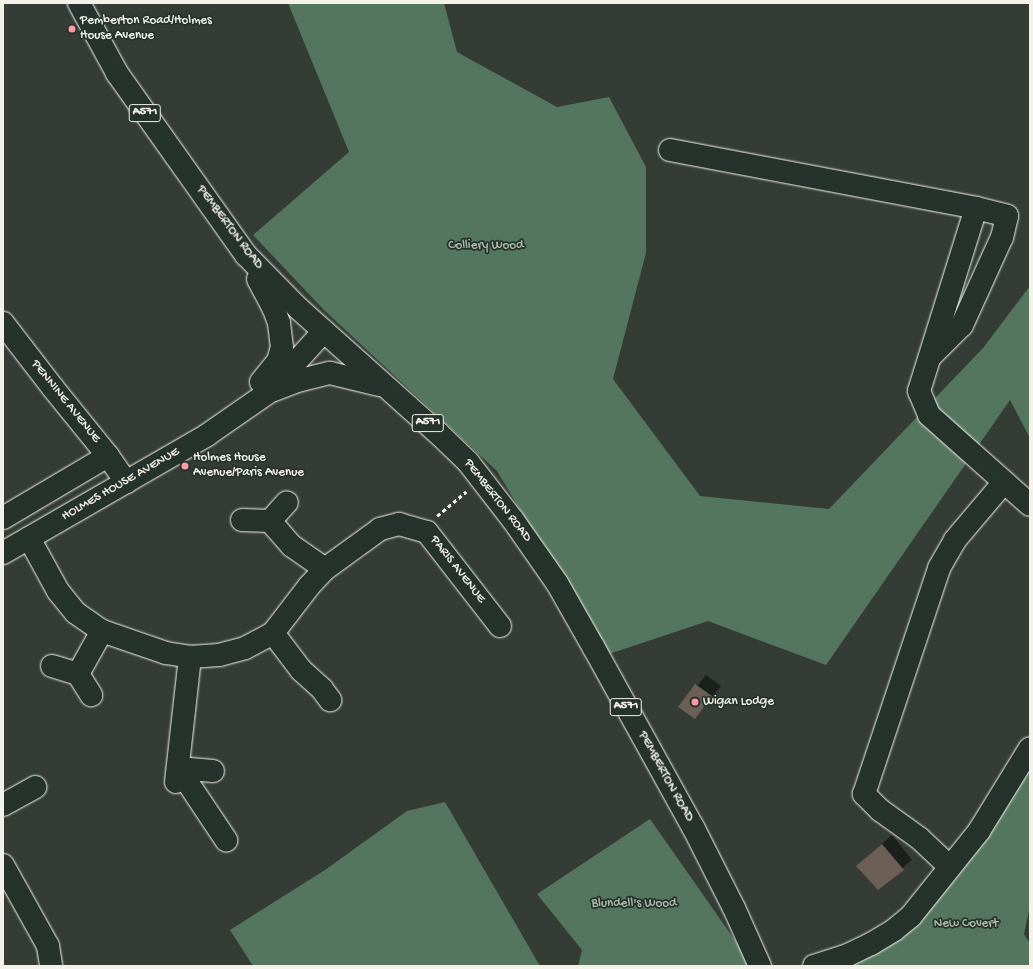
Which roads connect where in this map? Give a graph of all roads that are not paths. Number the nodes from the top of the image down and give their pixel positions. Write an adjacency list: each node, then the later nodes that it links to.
1 (79, 3): 4 (main road, PEMBERTON ROAD / A571)
2 (670, 150): 3 (main road)
3 (976, 208): 7 (main road); 7 (main road)
4 (246, 255): 6 (main road, PEMBERTON ROAD / A571); 10 (main road)
5 (3, 323): 11 (main road, PENNINE AVENUE)
6 (324, 331): 8 (main road, PEMBERTON ROAD / A571); 9 (main road, HOLMES HOUSE AVENUE)
7 (930, 357): 13 (main road)
8 (385, 387): 9 (main road); 39 (main road, PEMBERTON ROAD / A571)
9 (269, 392): 10 (main road, HOLMES HOUSE AVENUE)
10 (207, 435): 12 (main road, HOLMES HOUSE AVENUE)
11 (108, 456): 12 (main road, PENNINE AVENUE); 16 (main road)
12 (126, 482): 19 (main road, HOLMES HOUSE AVENUE)
13 (1004, 482): 15 (main road); 37 (main road)
14 (287, 502): 18 (main road)
15 (1030, 505)
16 (3, 518)
17 (242, 520): 18 (main road)
18 (270, 521): 21 (main road)
19 (29, 538): 20 (main road, HOLMES HOUSE AVENUE); 23 (main road, PARIS AVENUE)
20 (3, 554)
21 (325, 570): 22 (main road, PARIS AVENUE); 24 (main road, PARIS AVENUE)
22 (500, 626)
23 (102, 631): 25 (main road, PARIS AVENUE); 27 (main road)
24 (273, 633): 25 (main road, PARIS AVENUE); 29 (main road)
25 (190, 657): 32 (main road)
26 (52, 666): 27 (main road)
27 (78, 674): 28 (main road)
28 (91, 695)
29 (330, 700)
30 (1030, 748): 37 (main road)
31 (213, 771): 32 (main road)
32 (177, 775): 35 (main road)
33 (35, 787): 34 (main road)
34 (3, 805)
35 (226, 840)
36 (3, 865): 38 (main road)
37 (950, 868): 40 (main road)
38 (51, 966)
39 (760, 966)
40 (814, 966)

